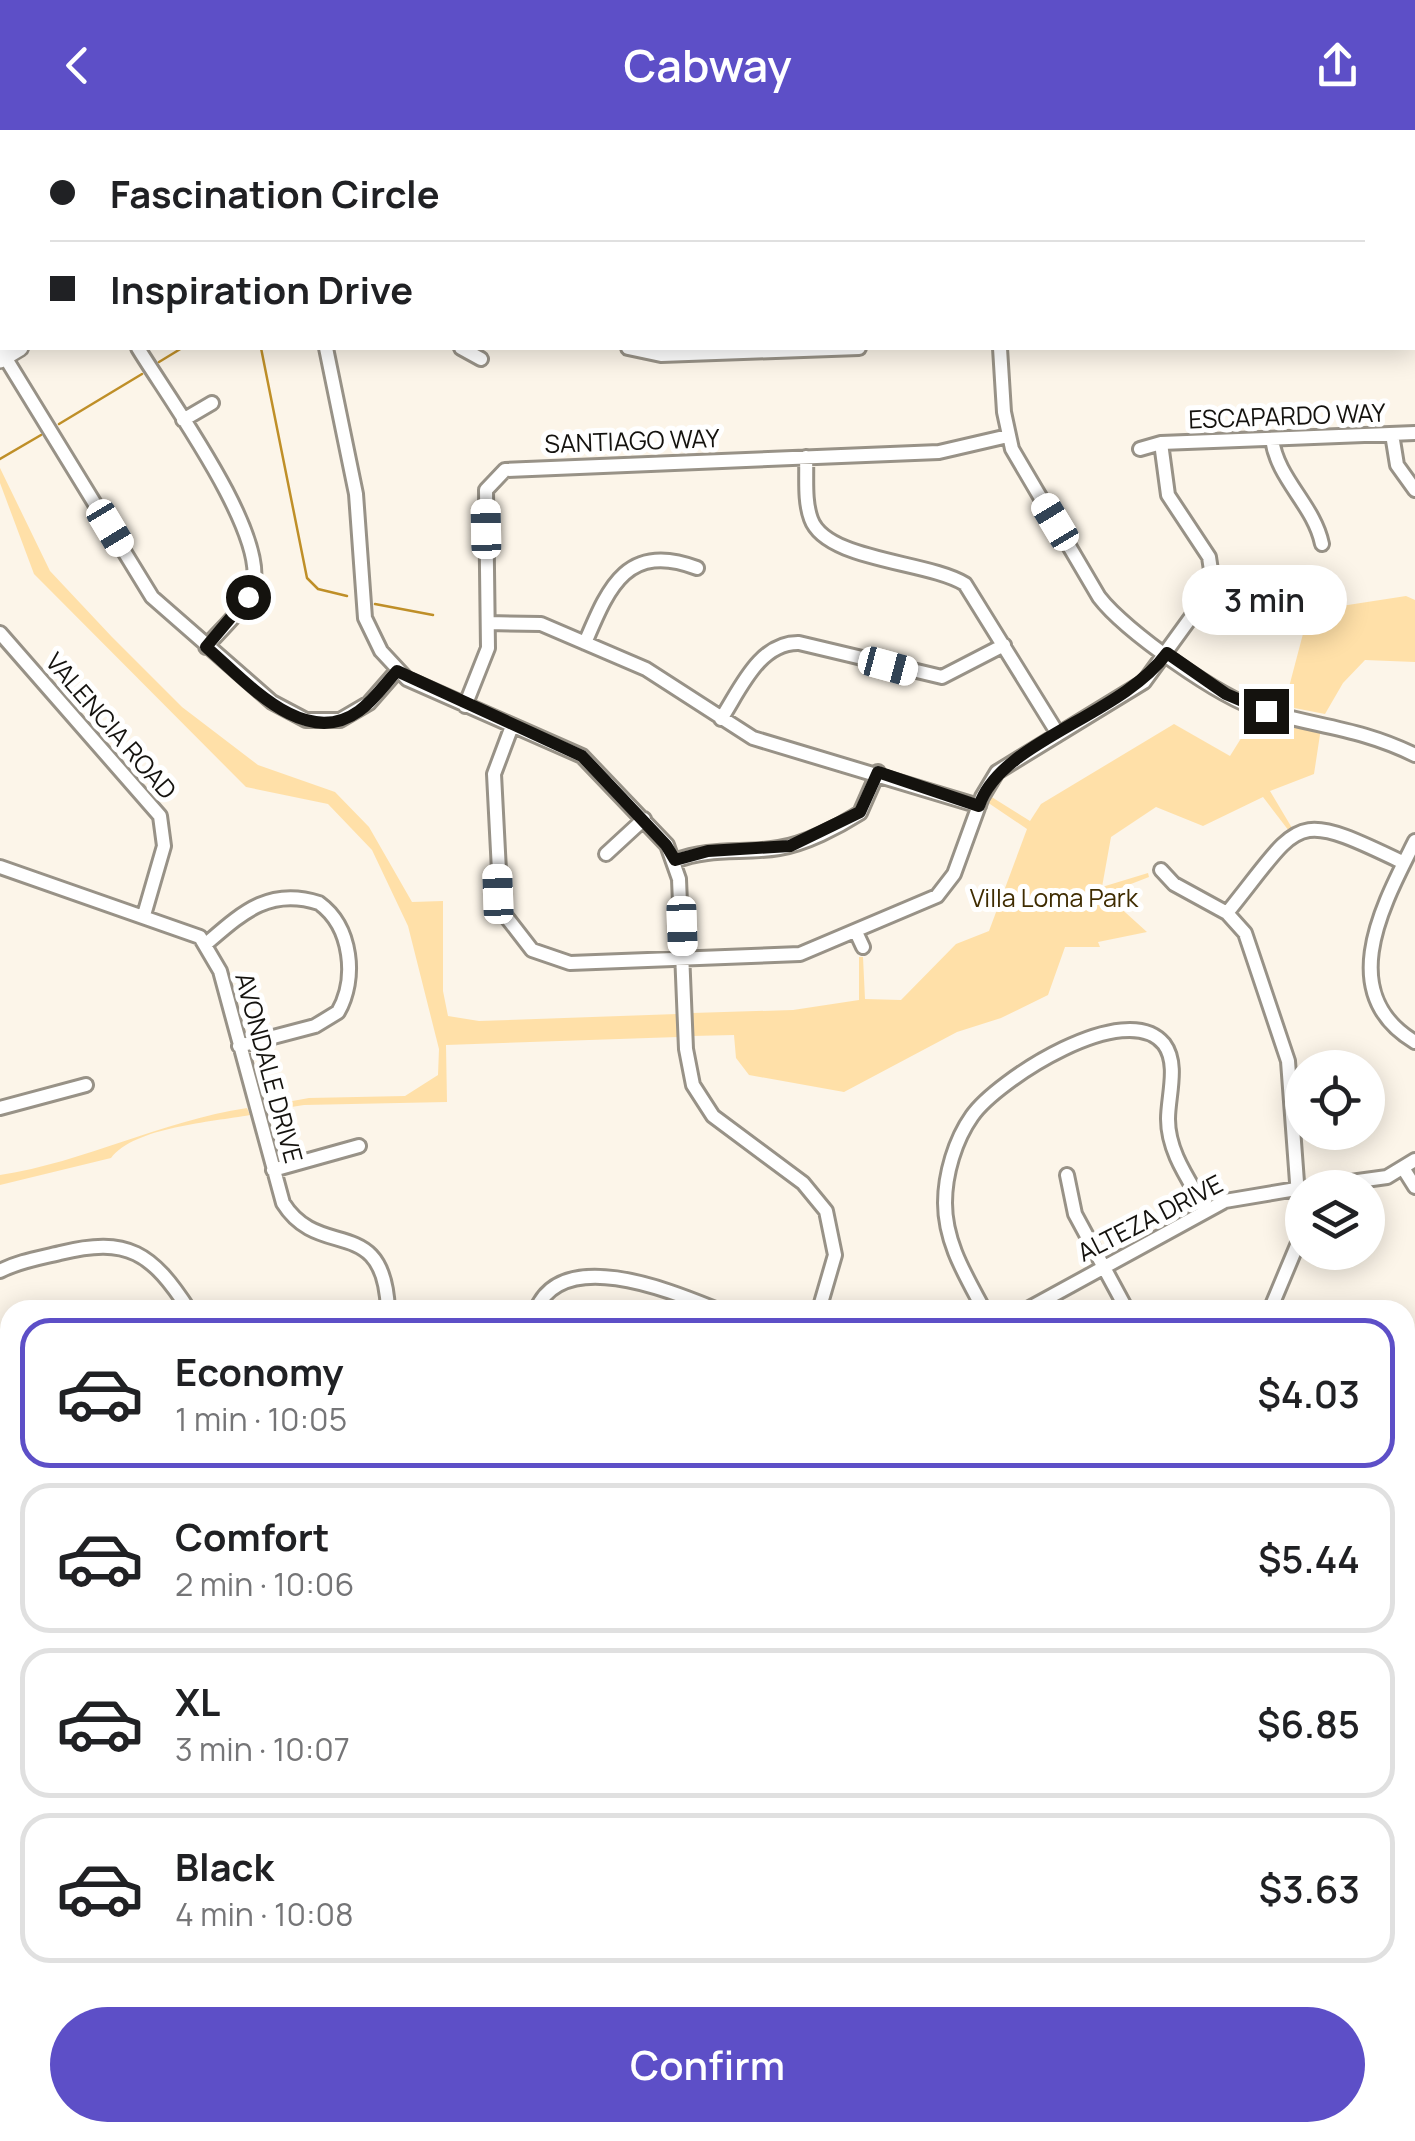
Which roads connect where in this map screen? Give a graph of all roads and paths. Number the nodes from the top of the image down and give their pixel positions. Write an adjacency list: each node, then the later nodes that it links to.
1 (139, 350): 10 (street)
2 (326, 350): 29 (street)
3 (465, 350): 8 (street)
4 (637, 350): 5 (street)
5 (802, 350)
6 (1000, 350): 13 (street)
7 (2, 355): 27 (street)
8 (481, 358)
9 (212, 404): 10 (street)
10 (183, 420): 27 (street)
11 (1415, 433): 12 (street, ESCAPARDO WAY)
12 (1392, 434): 14 (street, ESCAPARDO WAY); 18 (street)
13 (1008, 436): 17 (street, SANTIAGO WAY); 28 (street)
14 (1272, 439): 15 (street, ESCAPARDO WAY); 19 (street)
15 (1161, 443): 16 (street, ESCAPARDO WAY); 28 (street, ESCAPARDO WAY)
16 (1140, 449)
17 (806, 457): 22 (street); 23 (street, SANTIAGO WAY)
18 (1415, 490)
19 (1322, 544)
20 (951, 560): 22 (street)
21 (697, 568): 25 (street)
22 (947, 575): 26 (street)
23 (488, 623): 25 (street); 30 (street, SANTIAGO WAY)
24 (0, 633): 48 (street, VALENCIA ROAD)
25 (585, 643): 32 (street)
26 (1004, 645): 32 (street); 35 (street)
27 (206, 647): 31 (street)
28 (1167, 653): 35 (street, ESCAPARDO WAY); 37 (street)
29 (397, 671): 30 (street); 31 (street)
30 (465, 706): 33 (street)
31 (350, 716): 34 (street)
32 (727, 723): 36 (street); 38 (street)
33 (512, 726): 40 (street); 52 (street, ESCAPARDO WAY)
34 (356, 730)
35 (1058, 734): 39 (street, ESCAPARDO WAY)
36 (724, 740)
37 (1415, 755)
38 (878, 772): 39 (street); 43 (street)
39 (979, 806): 49 (street, ESCAPARDO WAY)
40 (644, 819): 42 (street); 43 (street)
41 (1415, 841): 44 (street)
42 (606, 854)
43 (675, 860): 52 (street)
44 (1404, 863): 47 (street); 53 (street)
45 (0, 867): 48 (street)
46 (1161, 870): 47 (street)
47 (1228, 913): 60 (street)
48 (144, 915): 50 (street)
49 (856, 932): 51 (street); 52 (street, ESCAPARDO WAY)
50 (206, 944): 54 (street, AVONDALE DRIVE); 54 (street)
51 (863, 947)
52 (682, 960): 72 (street)
53 (1415, 1042)
54 (239, 1046): 59 (street, AVONDALE DRIVE)
55 (86, 1085): 56 (street)
56 (0, 1108)
57 (359, 1146): 59 (street)
58 (1406, 1162): 62 (street)
59 (273, 1170): 69 (street, AVONDALE DRIVE)
60 (1300, 1170)
61 (1067, 1175): 65 (street)
62 (1415, 1187)
63 (1285, 1190): 64 (street, ALTEZA DRIVE)
64 (1206, 1210): 65 (street, ALTEZA DRIVE); 73 (street)
65 (1103, 1266): 74 (street, ALTEZA DRIVE); 75 (street)
66 (1287, 1270): 76 (street)
67 (0, 1271): 68 (street)
68 (181, 1300)
69 (387, 1300)
70 (542, 1300): 71 (street)
71 (692, 1300)
72 (821, 1300)
73 (979, 1300)
74 (1044, 1300)
75 (1122, 1300)
76 (1274, 1300)

